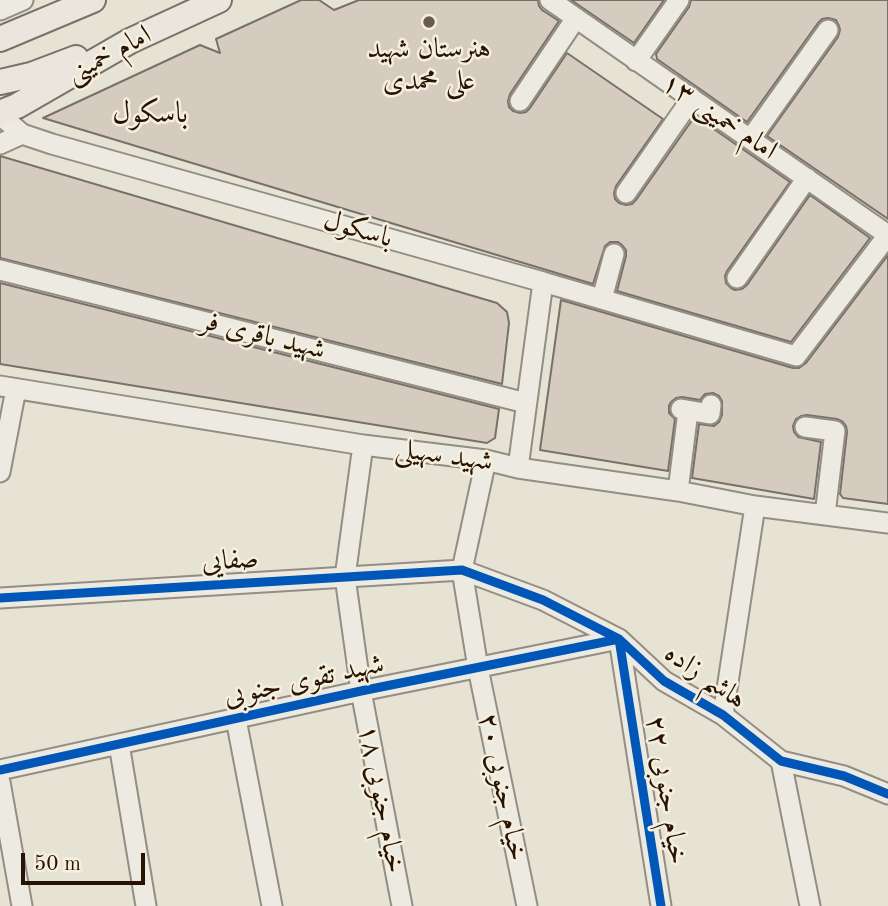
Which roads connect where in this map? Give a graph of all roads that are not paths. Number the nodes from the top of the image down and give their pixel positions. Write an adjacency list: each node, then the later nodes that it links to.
1 (23, 0): 6 (street)
2 (93, 0): 9 (main road, امام خمینی)
3 (219, 0): 10 (main road, امام خمینی)
4 (550, 0): 7 (street, امام خمینی ۱۳)
5 (679, 0): 11 (street)
6 (0, 10)
7 (576, 18): 11 (street, امام خمینی ۱۳); 14 (street)
8 (828, 30): 17 (street)
9 (0, 39)
10 (130, 41): 12 (main road); 15 (main road, امام خمینی)
11 (636, 61): 13 (street, امام خمینی ۱۳)
12 (0, 82)
13 (692, 99): 17 (street, امام خمینی ۱۳); 20 (street)
14 (520, 101)
15 (0, 114): 16 (street, باسکول)
16 (22, 134): 18 (street); 25 (street, باسکول)
17 (751, 138): 19 (street, امام خمینی ۱۳)
18 (0, 144)
19 (807, 178): 21 (street, امام خمینی ۱۳); 24 (street)
20 (626, 192)
21 (888, 235): 26 (street, باسکول)
22 (614, 254): 26 (street)
23 (0, 270): 28 (street, شهید باقری فر)
24 (737, 278)
25 (543, 282): 26 (street, باسکول); 28 (street)
26 (602, 299)
27 (8, 387): 31 (street, شهید سهیلی); 34 (street)
28 (526, 403): 33 (street)
29 (711, 405): 35 (street)
30 (805, 427): 37 (street)
31 (363, 445): 32 (street, شهید سهیلی); 40 (street, خیام جنوبی ۱۸)
32 (486, 460): 33 (street, شهید سهیلی); 39 (street)
33 (518, 468): 35 (street, شهید سهیلی)
34 (0, 472)
35 (678, 491): 36 (street, شهید سهیلی)
36 (755, 506): 37 (street, شهید سهیلی); 45 (street)
37 (825, 514): 38 (street, شهید سهیلی)
38 (888, 523)
39 (462, 570): 40 (street, صفایی); 42 (street, هاشم زاده); 43 (street, خیام جنوبی ۲۰)
40 (345, 577): 41 (street, صفایی); 44 (street, خیام جنوبی ۱۸)
41 (0, 598)
42 (619, 639): 43 (street, شهید تقوی جنوبی); 45 (street, هاشم زاده); 57 (street, خیام جنوبی ۲۲)
43 (478, 668): 44 (street, شهید تقوی جنوبی); 56 (street, خیام جنوبی ۲۰)
44 (360, 691): 46 (street, شهید تقوی جنوبی); 55 (street, خیام جنوبی ۱۸)
45 (723, 715): 48 (street, هاشم زاده)
46 (236, 719): 47 (street, شهید تقوی جنوبی); 54 (street)
47 (119, 744): 49 (street, شهید تقوی جنوبی); 53 (street)
48 (781, 761): 51 (street, هاشم زاده); 58 (street)
49 (0, 770)
50 (0, 782): 52 (street)
51 (888, 794)
52 (22, 906)
53 (146, 906)
54 (272, 906)
55 (402, 906)
56 (527, 906)
57 (661, 906)
58 (810, 906)

